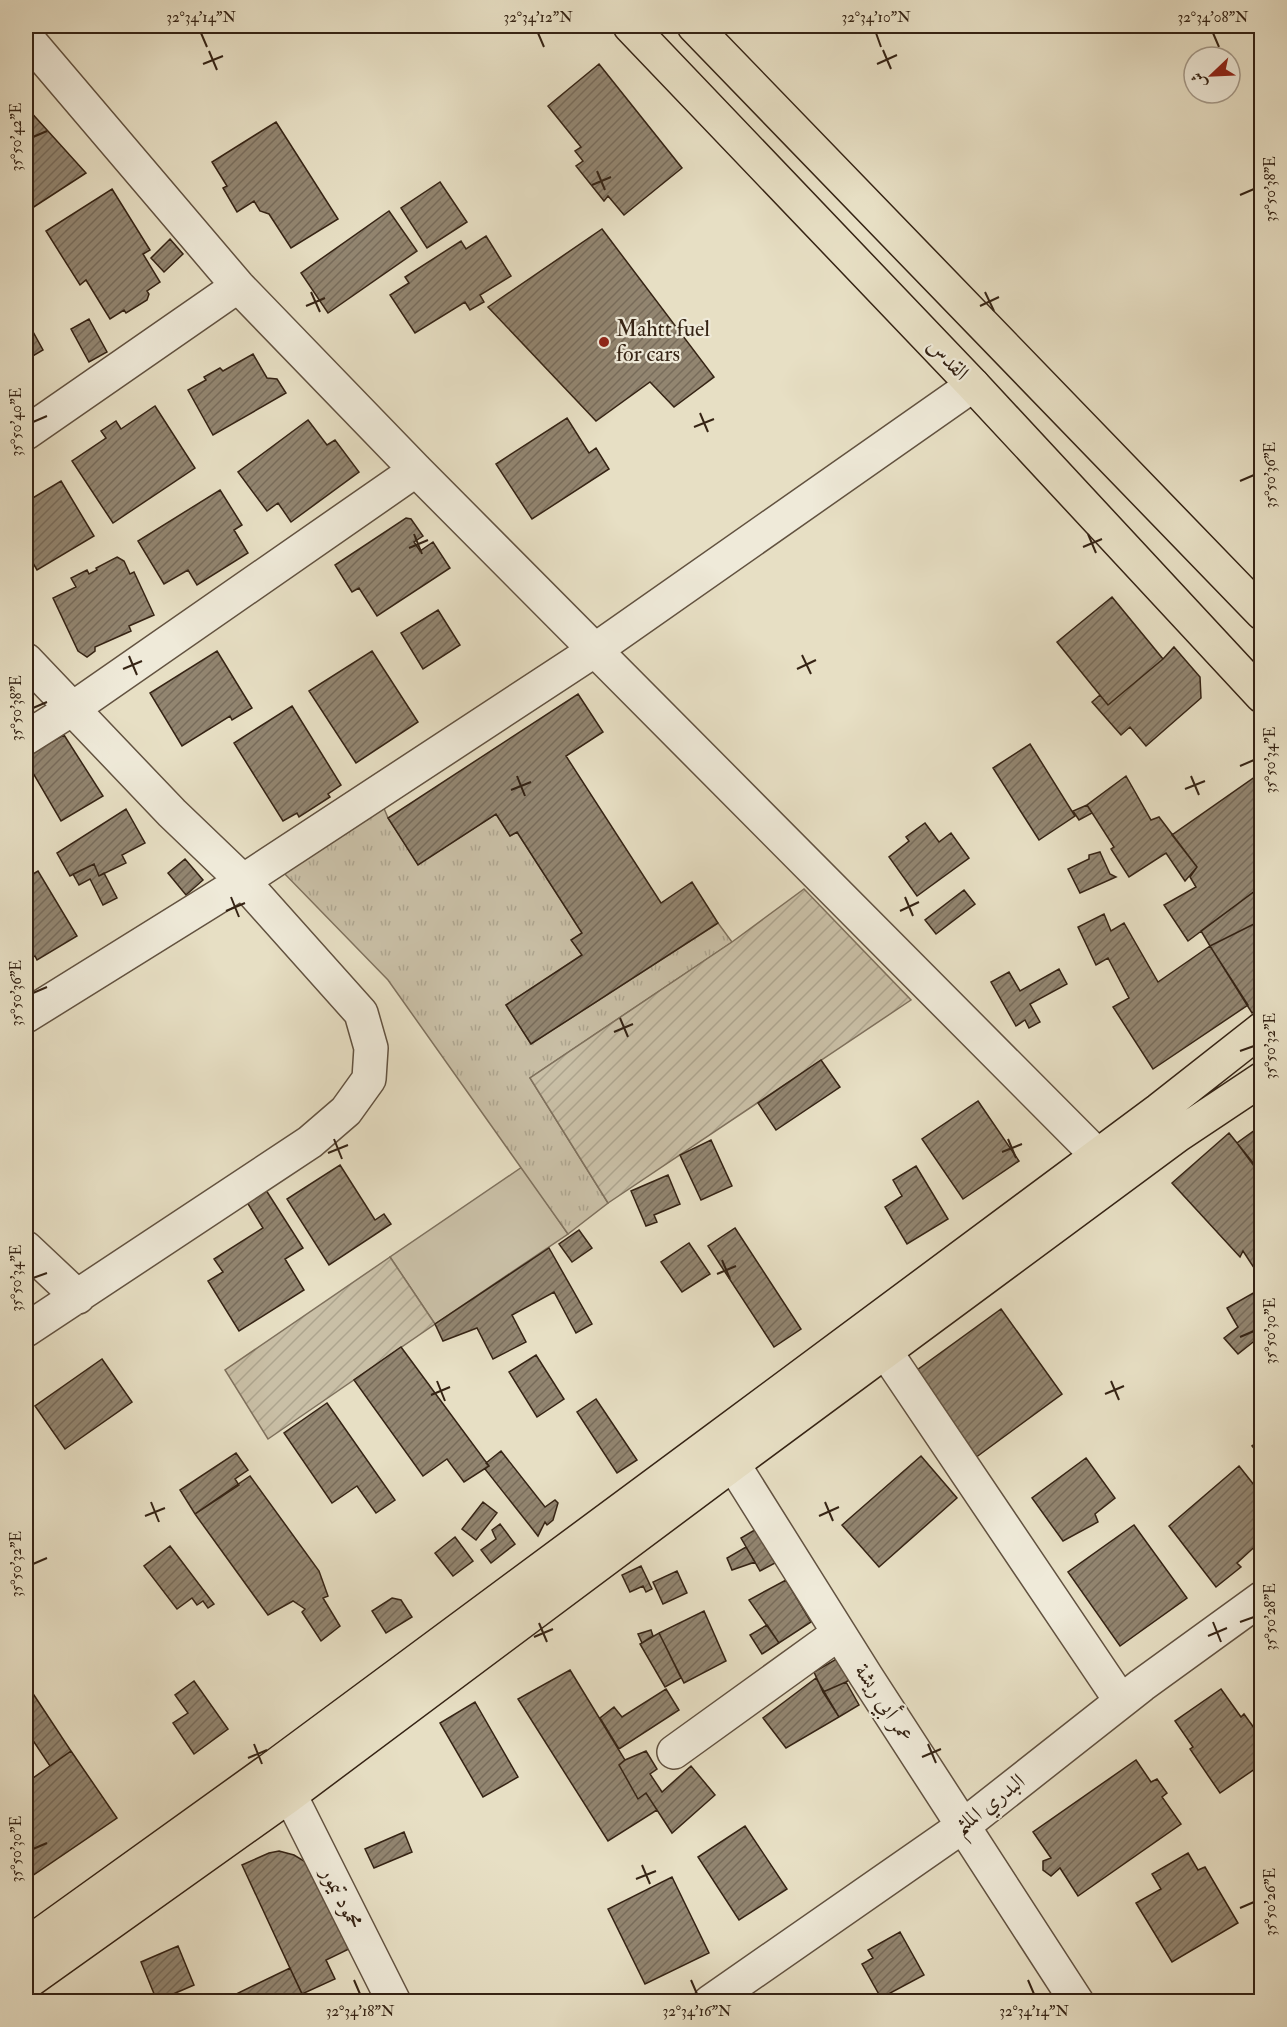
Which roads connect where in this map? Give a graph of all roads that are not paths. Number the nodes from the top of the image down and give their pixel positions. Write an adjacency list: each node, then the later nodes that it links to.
1 (630, 26): 5 (main road, القدس)
2 (693, 26): 8 (main road)
3 (26, 37): 4 (street)
4 (238, 286): 6 (street); 7 (street)
5 (973, 385): 9 (street); 11 (main road, القدس)
6 (26, 433)
7 (416, 470): 9 (street); 12 (street)
8 (1262, 613)
9 (595, 650): 14 (street); 18 (street)
10 (26, 660): 12 (street)
11 (1262, 696)
12 (72, 709): 13 (street); 14 (street)
13 (26, 738)
14 (243, 881): 15 (street); 20 (street)
15 (26, 1016)
16 (1262, 1029): 18 (main road)
17 (1262, 1079): 22 (main road)
18 (1097, 1155): 30 (main road)
19 (26, 1248): 20 (street)
20 (78, 1297): 21 (street)
21 (26, 1330)
22 (885, 1351): 23 (main road); 26 (street)
23 (733, 1464): 25 (street, عمر أبي ريشة); 28 (main road)
24 (1262, 1598): 26 (street, البدري الملثم)
25 (839, 1633): 27 (street); 29 (street, عمر أبي ريشة)
26 (1121, 1701): 29 (street, البدري الملثم)
27 (674, 1752)
28 (290, 1795): 31 (main road); 32 (street, محمود تيمور)
29 (963, 1826): 33 (street, البدري الملثم); 34 (street, عمر أبي ريشة)
30 (26, 1945)
31 (26, 1983)
32 (394, 2001)
33 (710, 2001)
34 (1077, 2001)

